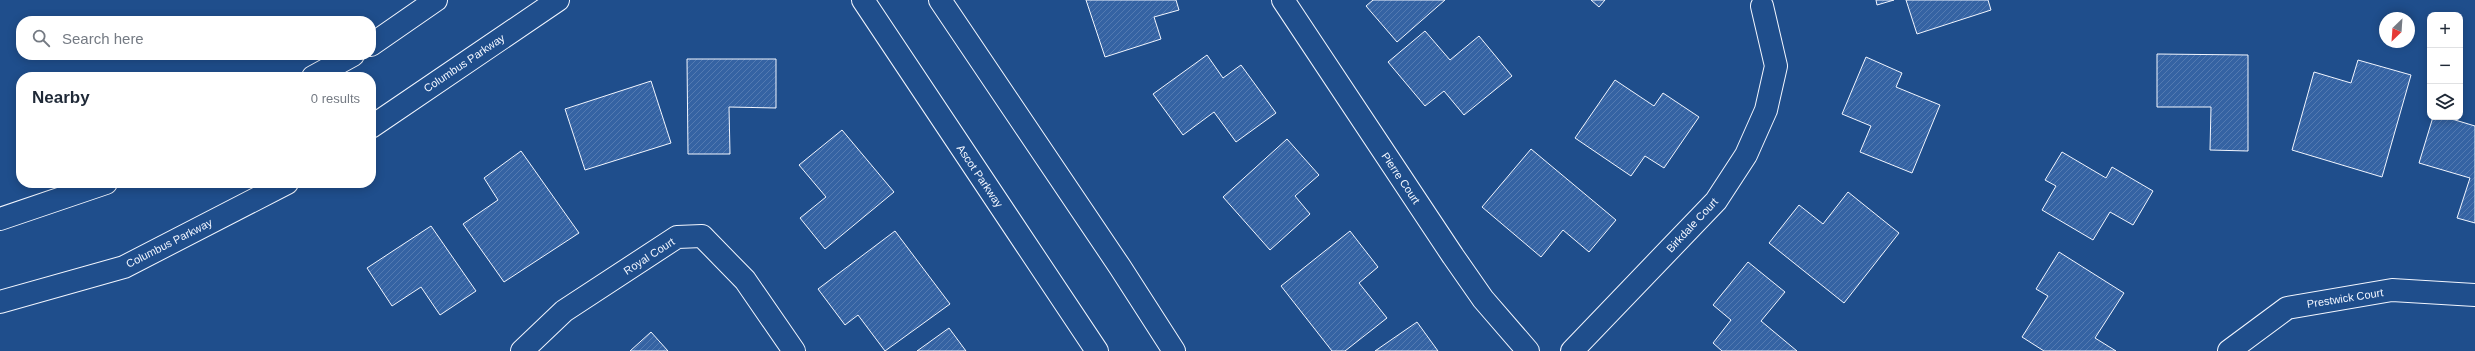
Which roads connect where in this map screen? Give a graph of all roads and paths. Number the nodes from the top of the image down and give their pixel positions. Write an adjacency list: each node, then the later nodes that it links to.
1 (436, 0): 7 (main road)
2 (558, 0): 10 (main road, Columbus Parkway)
3 (863, 0): 18 (main road, Ascot Parkway)
4 (940, 0): 19 (main road)
5 (1283, 0): 20 (main road, Pierre Court)
6 (1762, 6): 21 (main road, Birkdale Court)
7 (376, 42)
8 (344, 60): 9 (main road)
9 (322, 72)
10 (376, 124)
11 (91, 188): 13 (main road)
12 (277, 188): 15 (main road, Columbus Parkway)
13 (0, 218)
14 (2475, 295): 22 (main road, Prestwick Court)
15 (0, 302)
16 (522, 351): 17 (main road, Royal Court)
17 (794, 351)
18 (1097, 351)
19 (1174, 351)
20 (1528, 351)
21 (1572, 351)
22 (2229, 351)

